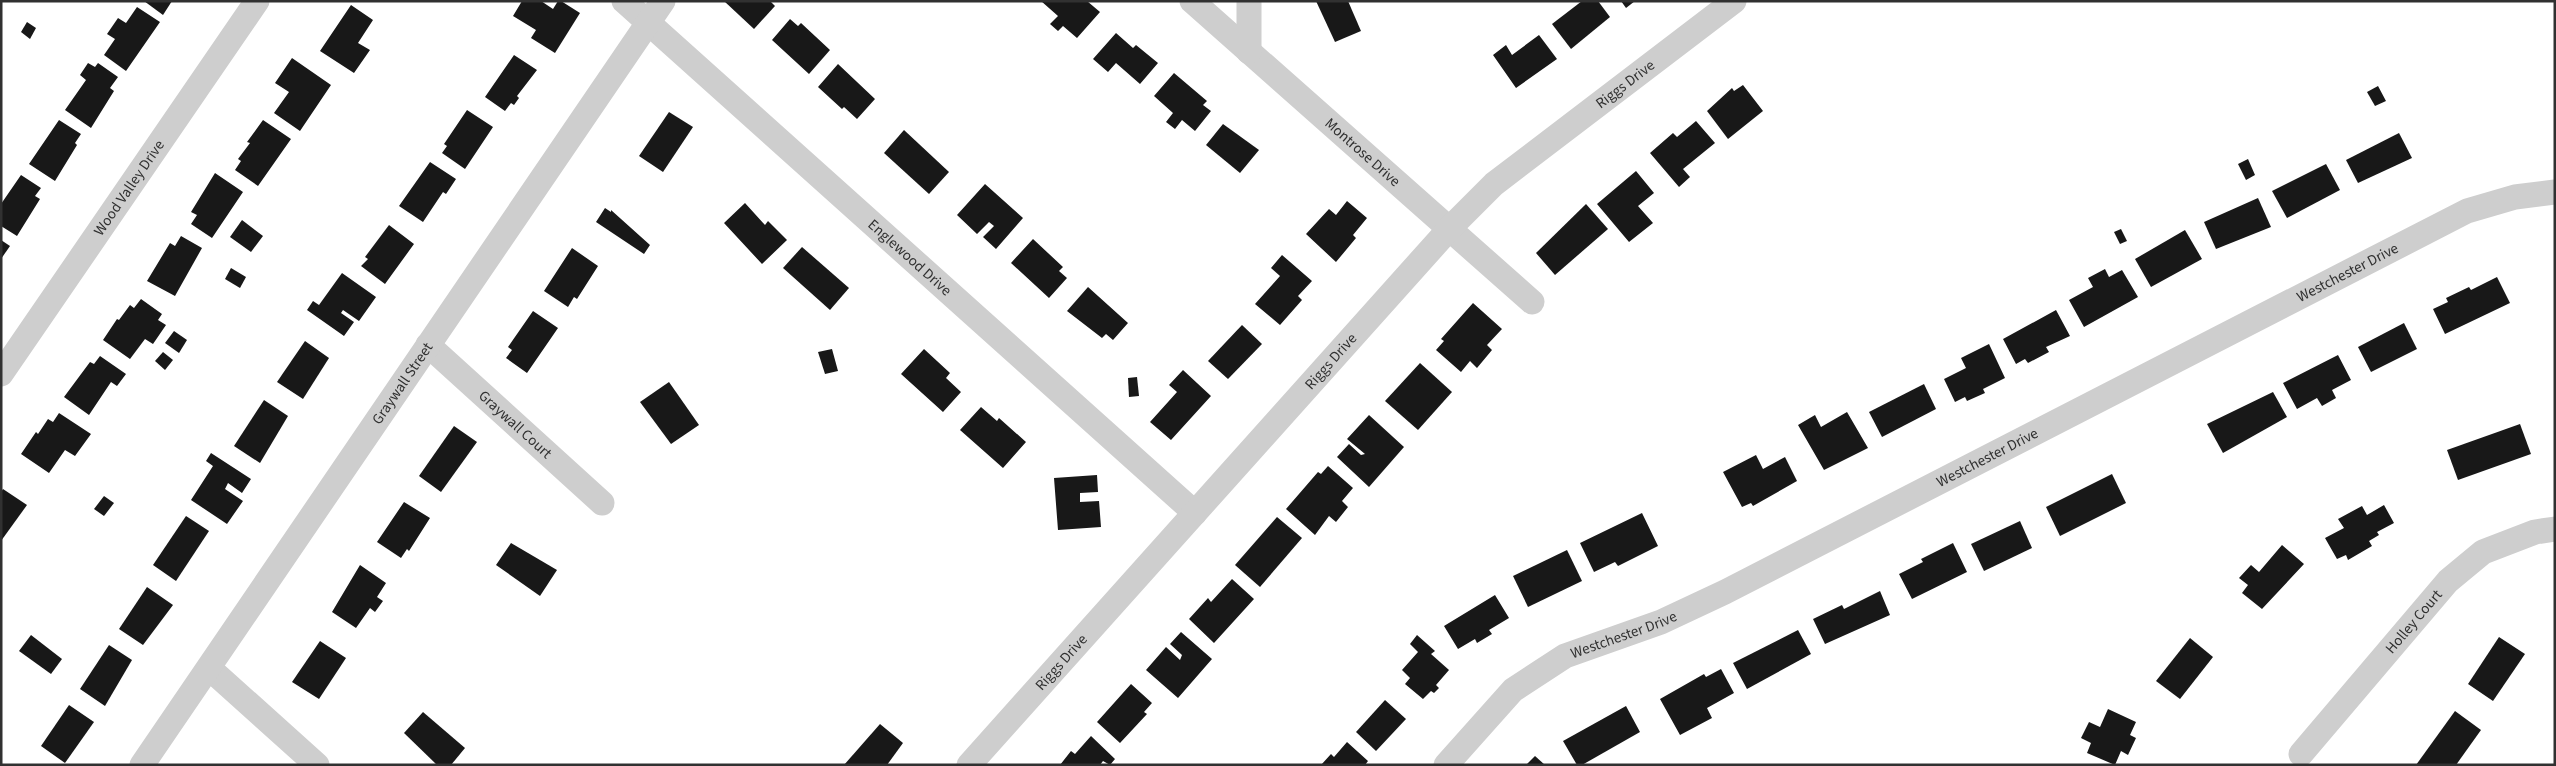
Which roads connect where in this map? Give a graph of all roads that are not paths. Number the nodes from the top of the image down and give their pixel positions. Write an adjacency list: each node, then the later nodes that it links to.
1 (257, 1): 13 (street, Wood Valley Drive)
2 (624, 1): 7 (street, Englewood Drive)
3 (663, 1): 7 (street, Graywall Street)
4 (1192, 1): 8 (street, Montrose Drive)
5 (1249, 1): 8 (street)
6 (1734, 1): 10 (street, Riggs Drive)
7 (647, 22): 12 (street, Graywall Street); 15 (street, Englewood Drive)
8 (1249, 52): 10 (street, Montrose Drive)
9 (2555, 192): 22 (street, Westchester Drive)
10 (1450, 228): 11 (street, Montrose Drive); 15 (street, Riggs Drive)
11 (1532, 302)
12 (428, 345): 14 (street, Graywall Court); 17 (street, Graywall Street)
13 (1, 374)
14 (602, 503)
15 (1195, 513): 21 (street, Riggs Drive)
16 (2555, 529): 18 (street, Holley Court)
17 (209, 668): 19 (street, Graywall Street); 20 (street)
18 (2301, 754)
19 (142, 765)
20 (317, 765)
21 (969, 765)
22 (1446, 765)

